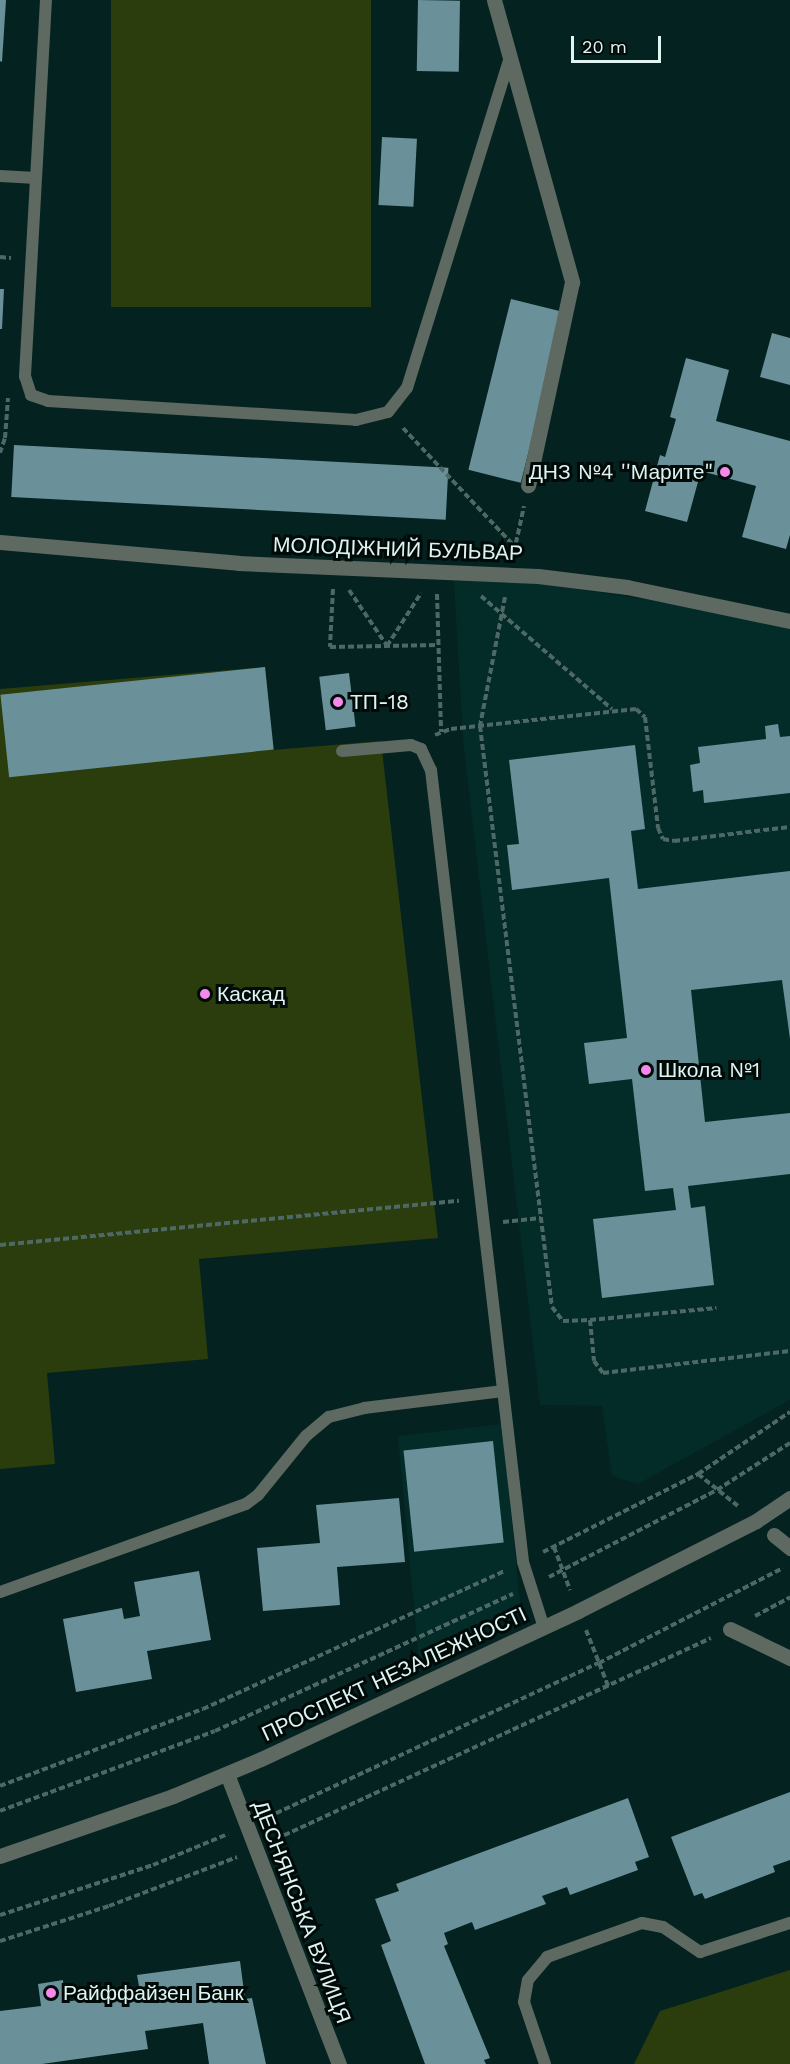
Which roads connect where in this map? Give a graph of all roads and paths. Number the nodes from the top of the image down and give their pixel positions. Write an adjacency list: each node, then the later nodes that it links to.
1 (46, 0): 5 (lane)
2 (494, 0): 3 (street)
3 (510, 58): 6 (lane); 7 (street)
4 (0, 176): 5 (lane)
5 (36, 178): 6 (lane)
6 (388, 412): 9 (path)
7 (528, 485): 9 (path)
8 (0, 542): 10 (street, МОЛОДІЖНИЙ БУЛЬВАР)
9 (515, 547): 12 (path)
10 (334, 567): 11 (street, МОЛОДІЖНИЙ БУЛЬВАР); 16 (path); 16 (path)
11 (444, 570): 12 (street, МОЛОДІЖНИЙ БУЛЬВАР); 13 (path); 15 (path); 16 (path)
12 (509, 573): 13 (path); 14 (street, МОЛОДІЖНИЙ БУЛЬВАР)
13 (501, 614): 17 (path); 18 (path)
14 (790, 621)
15 (438, 645): 16 (path); 18 (path)
16 (387, 646)
17 (612, 710): 18 (path); 20 (path)
18 (480, 726): 22 (path)
19 (342, 751): 21 (lane)
20 (790, 827)
21 (481, 1198): 23 (lane); 24 (path)
22 (541, 1218): 23 (path); 26 (path)
23 (484, 1224): 28 (lane)
24 (0, 1245)
25 (716, 1308): 26 (path)
26 (590, 1320): 27 (path)
27 (790, 1351)
28 (503, 1391): 37 (lane); 40 (lane)
29 (790, 1412): 31 (path)
30 (790, 1443): 32 (path)
31 (698, 1474): 32 (path); 37 (path)
32 (717, 1490): 34 (path); 39 (path)
33 (790, 1498): 42 (street, ПРОСПЕКТ НЕЗАЛЕЖНОСТІ)
34 (739, 1507)
35 (774, 1535): 36 (street)
36 (790, 1548)
37 (523, 1562): 39 (lane); 46 (path)
38 (790, 1564): 48 (path)
39 (528, 1587): 42 (lane); 47 (path)
40 (0, 1592)
41 (790, 1597): 43 (path)
42 (544, 1628): 45 (street, ПРОСПЕКТ НЕЗАЛЕЖНОСТІ)
43 (730, 1629): 44 (street); 49 (path)
44 (790, 1658)
45 (227, 1774): 48 (street, ДЕСНЯНСЬКА ВУЛИЦЯ); 50 (street, ПРОСПЕКТ НЕЗАЛЕЖНОСТІ)
46 (0, 1786)
47 (0, 1811)
48 (247, 1827): 49 (street, ДЕСНЯНСЬКА ВУЛИЦЯ); 51 (path)
49 (255, 1849): 53 (path); 54 (street, ДЕСНЯНСЬКА ВУЛИЦЯ)
50 (0, 1856)
51 (0, 1915)
52 (790, 1923): 55 (lane)
53 (0, 1941)
54 (339, 2064)
55 (545, 2064)

